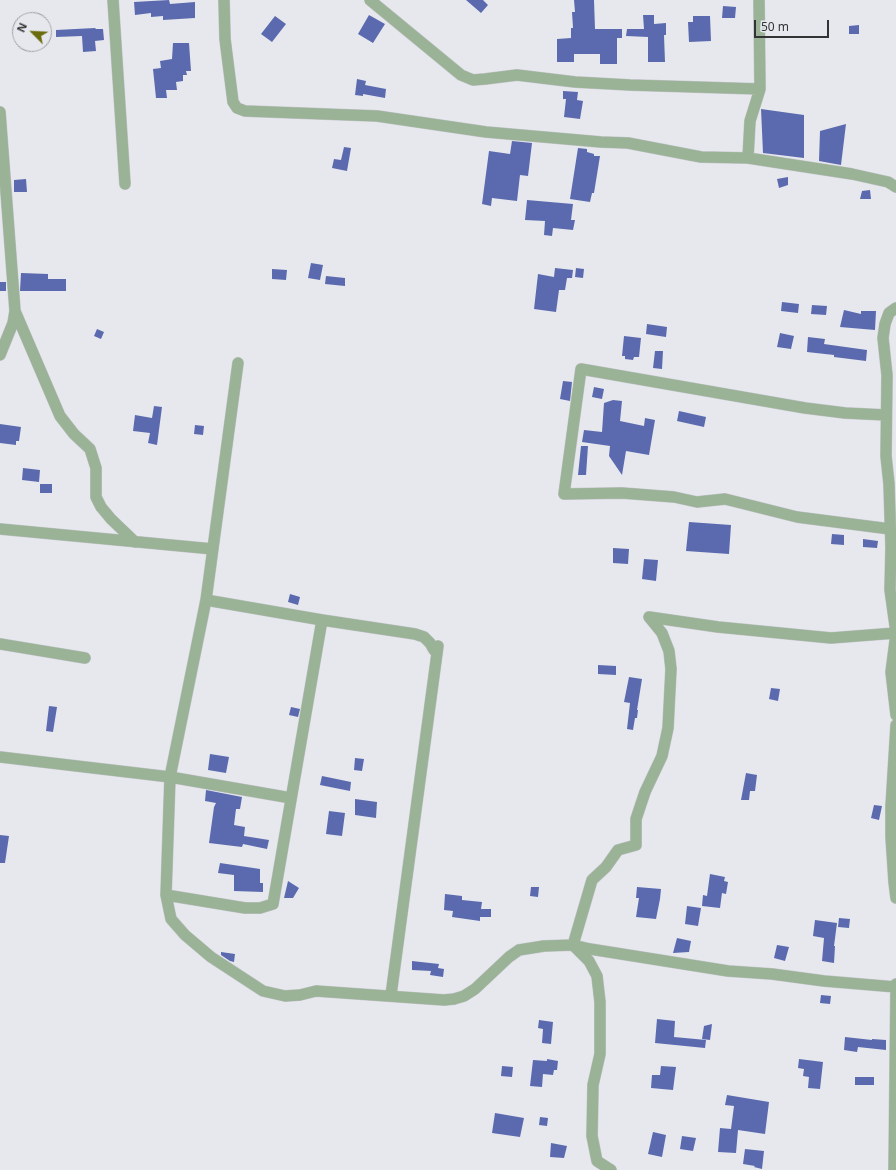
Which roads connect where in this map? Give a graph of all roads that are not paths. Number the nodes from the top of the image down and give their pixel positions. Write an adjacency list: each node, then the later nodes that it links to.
1 (113, 0): 8 (street)
2 (224, 0): 7 (street)
3 (370, 0): 5 (street)
4 (759, 0): 5 (street)
5 (760, 89): 7 (street)
6 (0, 112): 11 (street)
7 (748, 158): 9 (street)
8 (125, 184)
9 (896, 186)
10 (896, 308): 14 (street)
11 (16, 311): 12 (street); 17 (street)
12 (0, 355)
13 (238, 363): 18 (street)
14 (886, 415): 16 (street); 16 (street)
15 (0, 529): 17 (street)
16 (890, 529): 21 (street)
17 (135, 542): 18 (street)
18 (213, 549): 19 (street)
19 (206, 600): 20 (street); 27 (street)
20 (322, 620): 28 (street); 34 (street)
21 (896, 633): 24 (street); 31 (street)
22 (0, 644): 23 (street)
23 (85, 658)
24 (896, 715)
25 (896, 725): 30 (street)
26 (0, 757): 27 (street)
27 (170, 778): 28 (street); 29 (street)
28 (291, 798): 29 (street)
29 (166, 895): 34 (street)
30 (896, 898)
31 (573, 945): 33 (street); 34 (street); 35 (street)
32 (896, 984): 33 (street)
33 (896, 987): 36 (street)
34 (391, 995)
35 (611, 1170)
36 (894, 1170)

